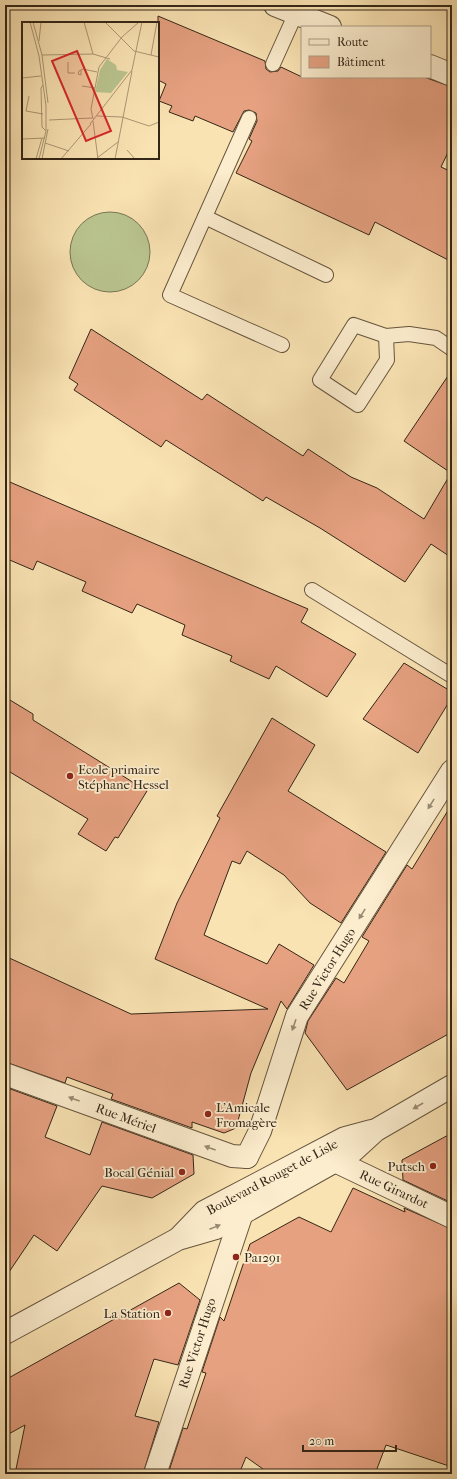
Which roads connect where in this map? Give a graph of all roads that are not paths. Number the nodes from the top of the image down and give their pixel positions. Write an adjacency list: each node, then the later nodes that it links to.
1 (275, 5): 2 (street)
2 (296, 13): 3 (street); 4 (lane)
3 (328, 26)
4 (273, 64)
5 (431, 66): 6 (street)
6 (452, 75)
7 (249, 118): 8 (lane)
8 (204, 217): 9 (lane); 11 (lane)
9 (326, 275)
10 (386, 336): 10 (lane); 12 (lane)
11 (282, 345)
12 (452, 348)
13 (312, 590): 14 (lane)
14 (452, 676)
15 (452, 771): 19 (street, Rue Victor Hugo, one-way to 19)
16 (5, 1074): 19 (street, Rue Mériel, one-way to 16)
17 (452, 1086): 18 (street, Boulevard Rouget de Lisle, one-way to 18)
18 (376, 1130): 20 (street, Boulevard Rouget de Lisle); 21 (street, Boulevard Rouget de Lisle)
19 (247, 1157): 21 (street)
20 (335, 1161): 22 (street, Boulevard Rouget de Lisle); 23 (street, Rue Girardot)
21 (259, 1182): 24 (street, Boulevard Rouget de Lisle)
22 (242, 1213): 24 (street, Boulevard Rouget de Lisle, one-way to 22); 26 (street, Rue Victor Hugo)
23 (452, 1217)
24 (178, 1239): 25 (street, Boulevard Rouget de Lisle)
25 (5, 1333)
26 (155, 1474)

